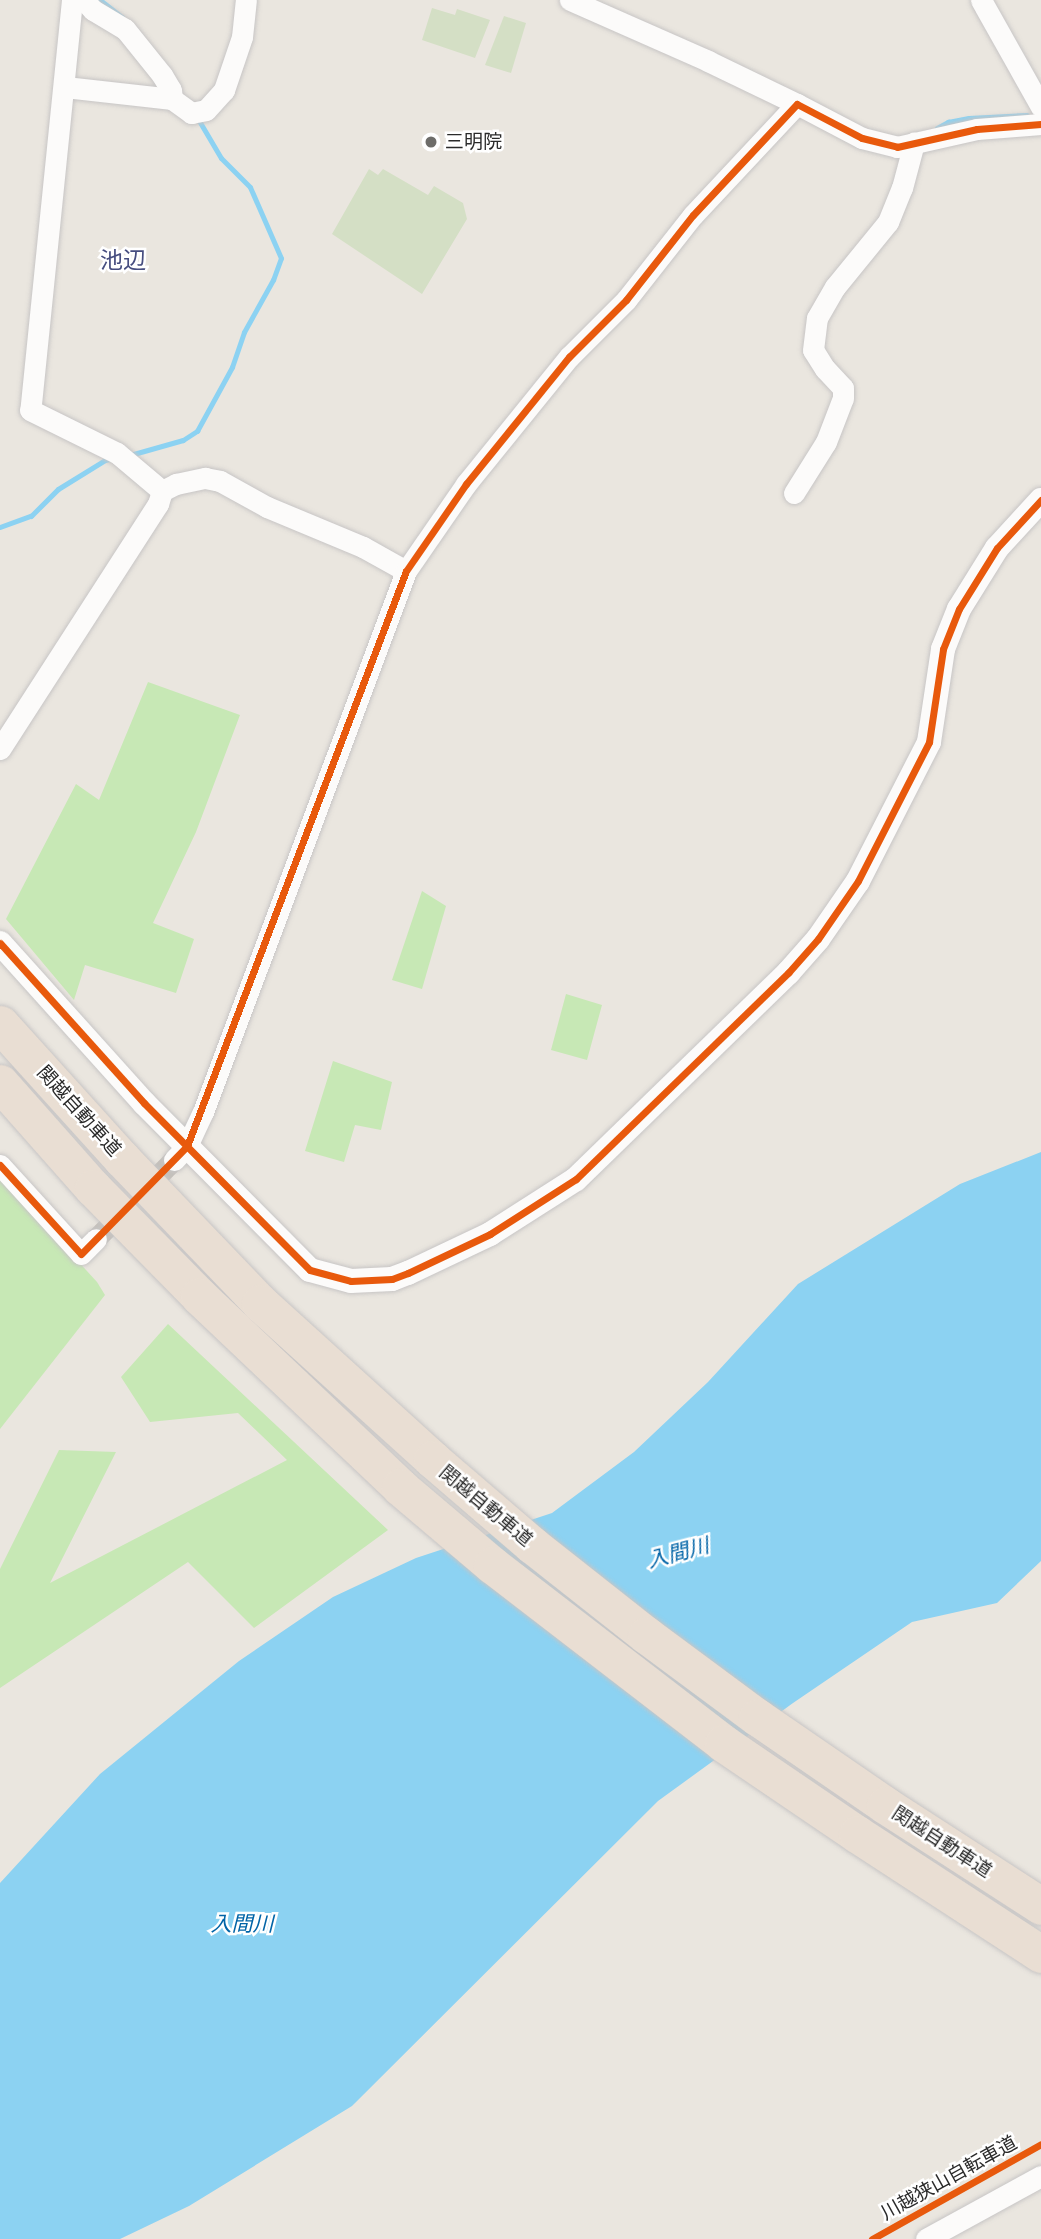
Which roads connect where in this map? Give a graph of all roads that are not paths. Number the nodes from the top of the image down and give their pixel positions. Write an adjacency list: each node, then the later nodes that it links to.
1 (72, 0): 6 (street)
2 (84, 0): 7 (street)
3 (246, 0): 7 (street)
4 (569, 0): 8 (street)
5 (981, 0): 9 (street)
6 (65, 87): 7 (street); 11 (street)
7 (172, 99)
8 (796, 104): 10 (street); 14 (street)
9 (1041, 112): 10 (street)
10 (914, 144): 12 (street)
11 (162, 491): 14 (street); 15 (street)
12 (794, 493)
13 (1041, 500): 19 (street)
14 (406, 571): 19 (street)
15 (0, 749)
16 (0, 943): 19 (street)
17 (0, 1024): 22 (highway, 関越自動車道)
18 (0, 1083): 23 (highway)
19 (181, 1153)
20 (0, 1165): 21 (street)
21 (96, 1239)
22 (1041, 1906)
23 (1041, 1954)
24 (1041, 2176): 25 (street)
25 (926, 2239)

